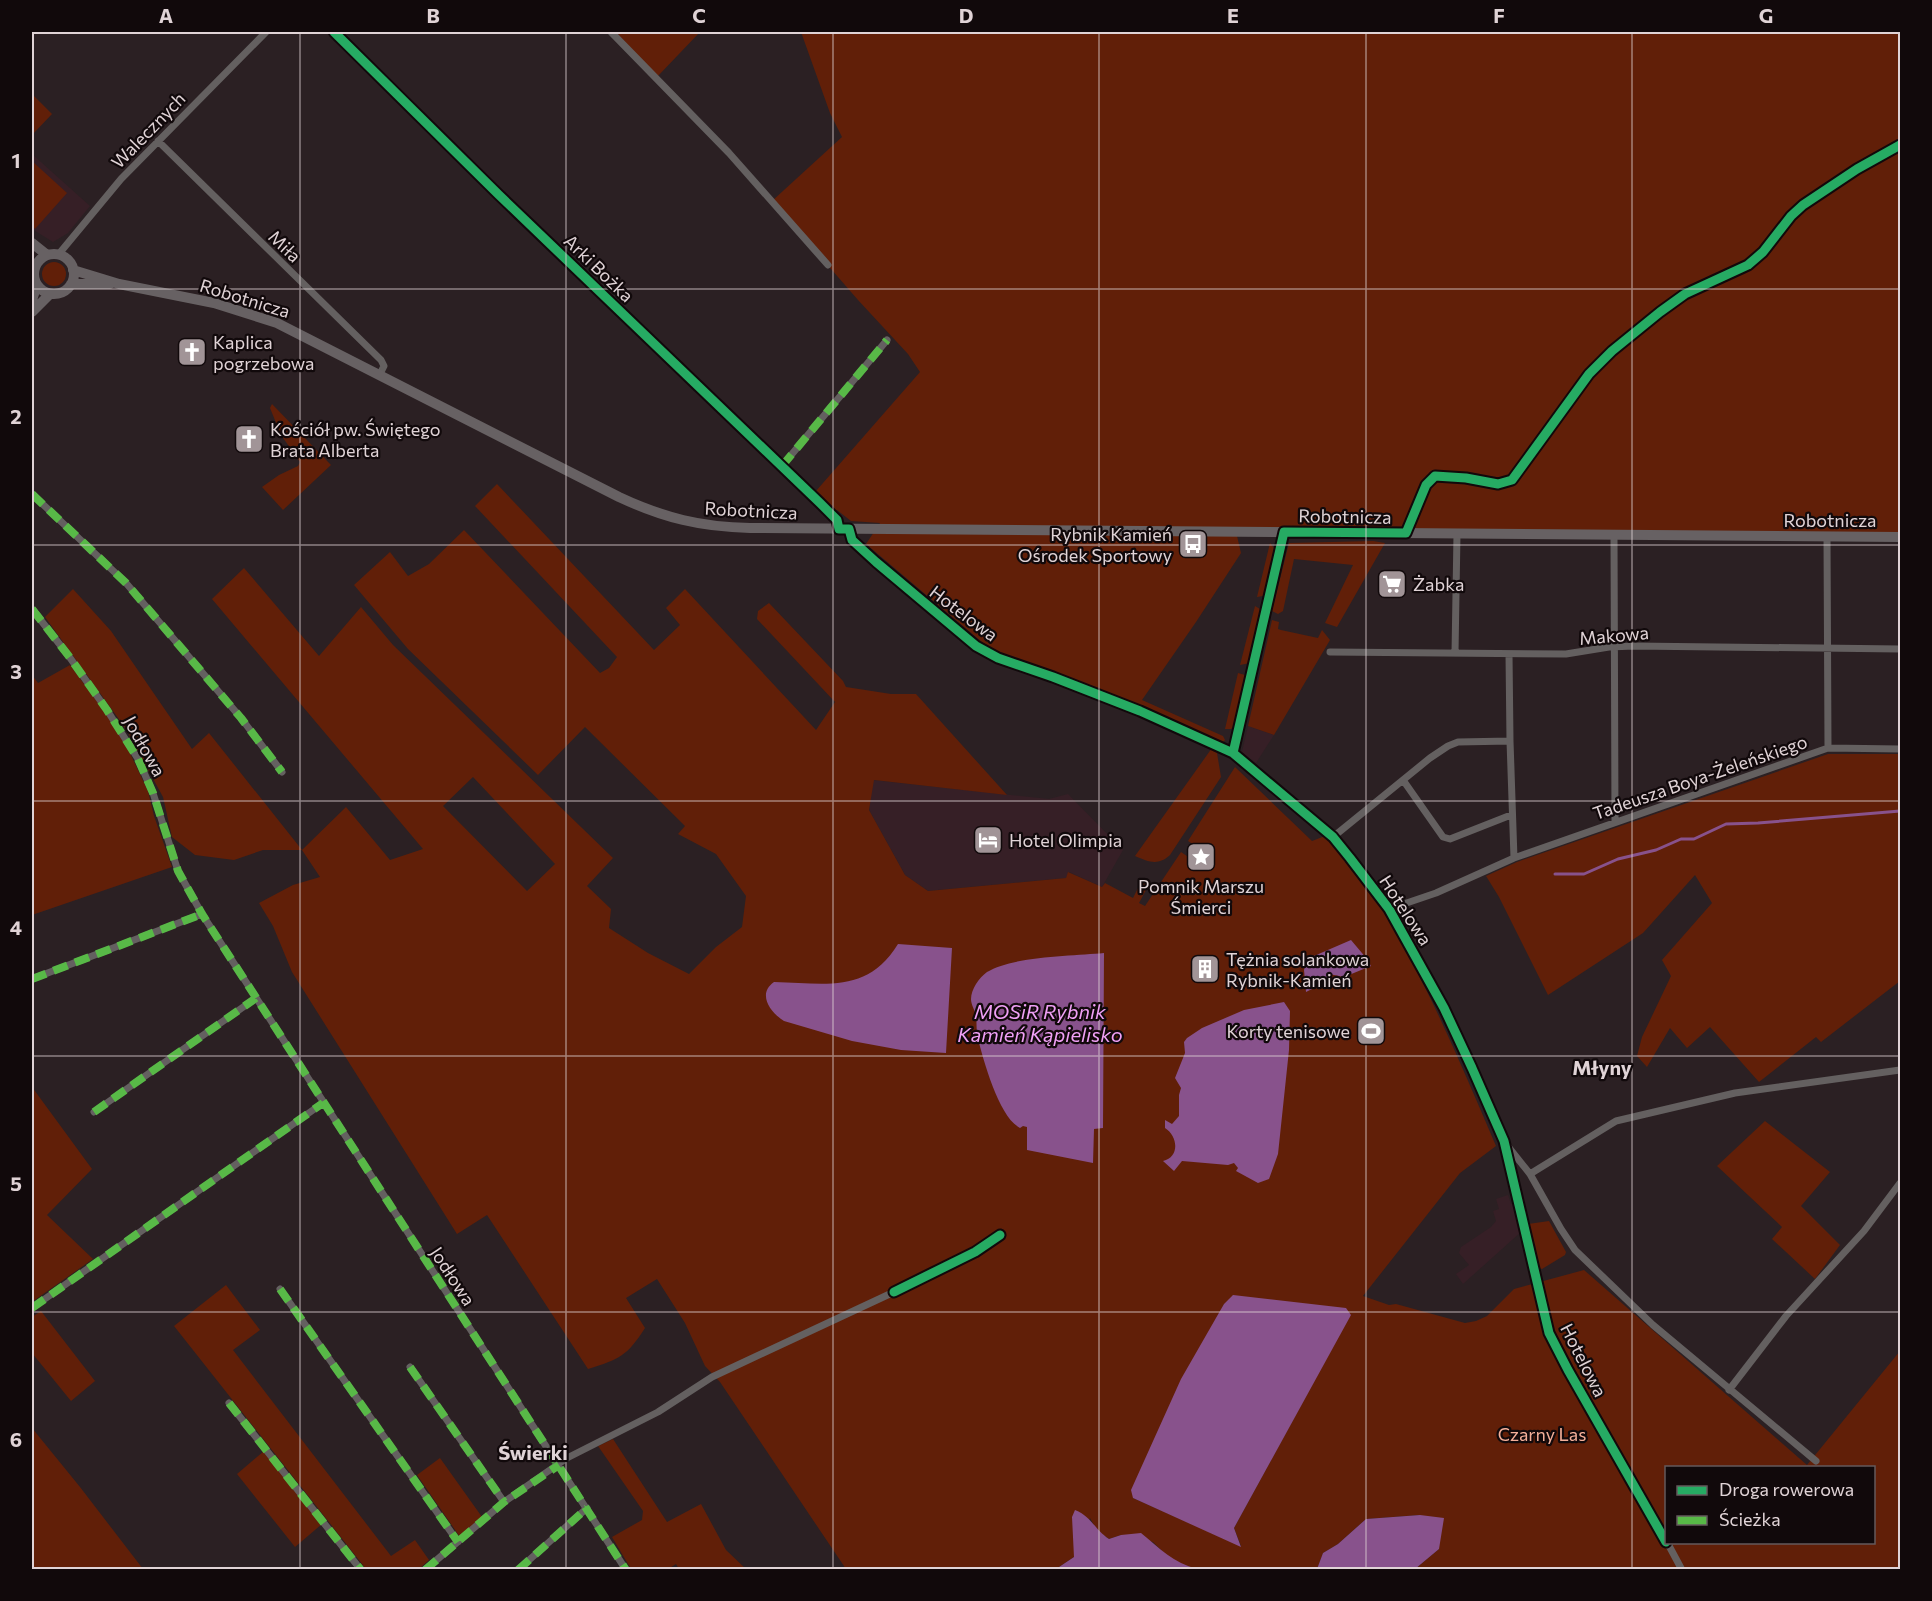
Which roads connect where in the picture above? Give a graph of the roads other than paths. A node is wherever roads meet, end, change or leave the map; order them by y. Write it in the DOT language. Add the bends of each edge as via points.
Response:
graph roads {
  1 [pos="266,32"];
  2 [pos="334,32"];
  3 [pos="611,32"];
  4 [pos="158,141"];
  5 [pos="32,243"];
  6 [pos="53,255"];
  7 [pos="33,263"];
  8 [pos="828,265"];
  9 [pos="73,270"];
  10 [pos="71,284"];
  11 [pos="119,284"];
  12 [pos="37,285"];
  13 [pos="50,294"];
  14 [pos="32,300"];
  15 [pos="32,312"];
  16 [pos="887,340"];
  17 [pos="380,374"];
  18 [pos="782,466"];
  19 [pos="32,494"];
  20 [pos="844,529"];
  21 [pos="1457,534"];
  22 [pos="1614,535"];
  23 [pos="1827,537"];
  24 [pos="1900,537"];
  25 [pos="32,609"];
  26 [pos="1614,647"];
  27 [pos="1828,649"];
  28 [pos="1900,649"];
  29 [pos="1330,652"];
  30 [pos="1455,653"];
  31 [pos="1509,654"];
  32 [pos="1510,741"];
  33 [pos="1828,748"];
  34 [pos="1900,749"];
  35 [pos="282,772"];
  36 [pos="1403,780"];
  37 [pos="1511,814"];
  38 [pos="1615,822"];
  39 [pos="1334,837"];
  40 [pos="1514,858"];
  41 [pos="1389,909"];
  42 [pos="202,914"];
  43 [pos="32,979"];
  44 [pos="256,998"];
  45 [pos="1900,1070"];
  46 [pos="323,1103"];
  47 [pos="94,1112"];
  48 [pos="1504,1141"];
  49 [pos="1530,1174"];
  50 [pos="1900,1183"];
  51 [pos="280,1288"];
  52 [pos="894,1292"];
  53 [pos="32,1308"];
  54 [pos="410,1366"];
  55 [pos="1729,1390"];
  56 [pos="229,1403"];
  57 [pos="1816,1461"];
  58 [pos="558,1465"];
  59 [pos="504,1502"];
  60 [pos="587,1508"];
  61 [pos="1665,1539"];
  62 [pos="458,1542"];
  63 [pos="1668,1544"];
  64 [pos="361,1569"];
  65 [pos="425,1569"];
  66 [pos="518,1569"];
  67 [pos="626,1569"];
  68 [pos="1682,1569"];
  1 -- 4 [label="street, Walecznych"];
  2 -- 18 [label="street, Arki Bożka"];
  3 -- 8 [label="street" via="729,153"];
  4 -- 6 [label="street, Walecznych"];
  4 -- 17 [label="street, Miła" via="381,360 384,366"];
  5 -- 6 [label="street"];
  6 -- 7 [label="street"];
  6 -- 9 [label="street" via="68,260"];
  7 -- 12 [label="street"];
  9 -- 10 [label="street"];
  9 -- 11 [label="street, Robotnicza"];
  10 -- 11 [label="street, Robotnicza"];
  10 -- 13 [label="street" via="62,292"];
  11 -- 17 [label="street, Robotnicza" via="214,303 260,317"];
  12 -- 13 [label="street"];
  12 -- 14 [label="street"];
  13 -- 15 [label="street"];
  16 -- 18 [label="street"];
  17 -- 20 [label="street, Robotnicza" via="610,493 667,517 727,527"];
  18 -- 20 [label="street, Arki Bożka"];
  19 -- 35 [label="street" via="126,583"];
  20 -- 21 [label="street, Robotnicza"];
  20 -- 39 [label="street, Hotelowa" via="868,555 976,646 998,658 1140,711 1233,753"];
  21 -- 22 [label="street, Robotnicza"];
  21 -- 30 [label="street"];
  22 -- 23 [label="street, Robotnicza"];
  22 -- 26 [label="street"];
  23 -- 24 [label="street, Robotnicza"];
  23 -- 27 [label="street"];
  25 -- 42 [label="street, Jodłowa" via="138,759 178,871"];
  26 -- 27 [label="street, Makowa"];
  26 -- 31 [label="street, Makowa" via="1566,654"];
  26 -- 38 [label="street"];
  27 -- 28 [label="street, Makowa"];
  27 -- 33 [label="street"];
  29 -- 30 [label="street, Makowa"];
  30 -- 31 [label="street, Makowa"];
  31 -- 32 [label="street"];
  32 -- 36 [label="street" via="1458,742 1441,750"];
  32 -- 37 [label="street"];
  33 -- 34 [label="street, Tadeusza Boya-Żeleńskiego"];
  33 -- 38 [label="street, Tadeusza Boya-Żeleńskiego"];
  36 -- 37 [label="street" via="1443,837 1450,839"];
  36 -- 39 [label="street"];
  37 -- 40 [label="street"];
  38 -- 40 [label="street, Tadeusza Boya-Żeleńskiego"];
  39 -- 41 [label="street, Hotelowa"];
  40 -- 41 [label="street, Tadeusza Boya-Żeleńskiego"];
  41 -- 48 [label="street, Hotelowa" via="1444,1008"];
  42 -- 43 [label="street"];
  42 -- 44 [label="street, Jodłowa"];
  44 -- 46 [label="street, Jodłowa"];
  44 -- 47 [label="street"];
  45 -- 49 [label="street" via="1735,1093 1616,1121"];
  46 -- 53 [label="street"];
  46 -- 58 [label="street, Jodłowa"];
  48 -- 49 [label="street, Hotelowa"];
  48 -- 61 [label="street, Hotelowa" via="1549,1334"];
  49 -- 55 [label="street, Hotelowa" via="1575,1250 1653,1325"];
  50 -- 55 [label="street" via="1863,1231 1786,1316"];
  51 -- 62 [label="street"];
  52 -- 58 [label="street" via="712,1377 658,1412"];
  54 -- 59 [label="street"];
  55 -- 57 [label="street, Hotelowa"];
  56 -- 64 [label="street"];
  58 -- 59 [label="street"];
  58 -- 60 [label="street, Jodłowa"];
  59 -- 62 [label="street"];
  60 -- 66 [label="street"];
  60 -- 67 [label="street, Jodłowa"];
  62 -- 65 [label="street"];
  63 -- 68 [label="street, Hotelowa"];
}
